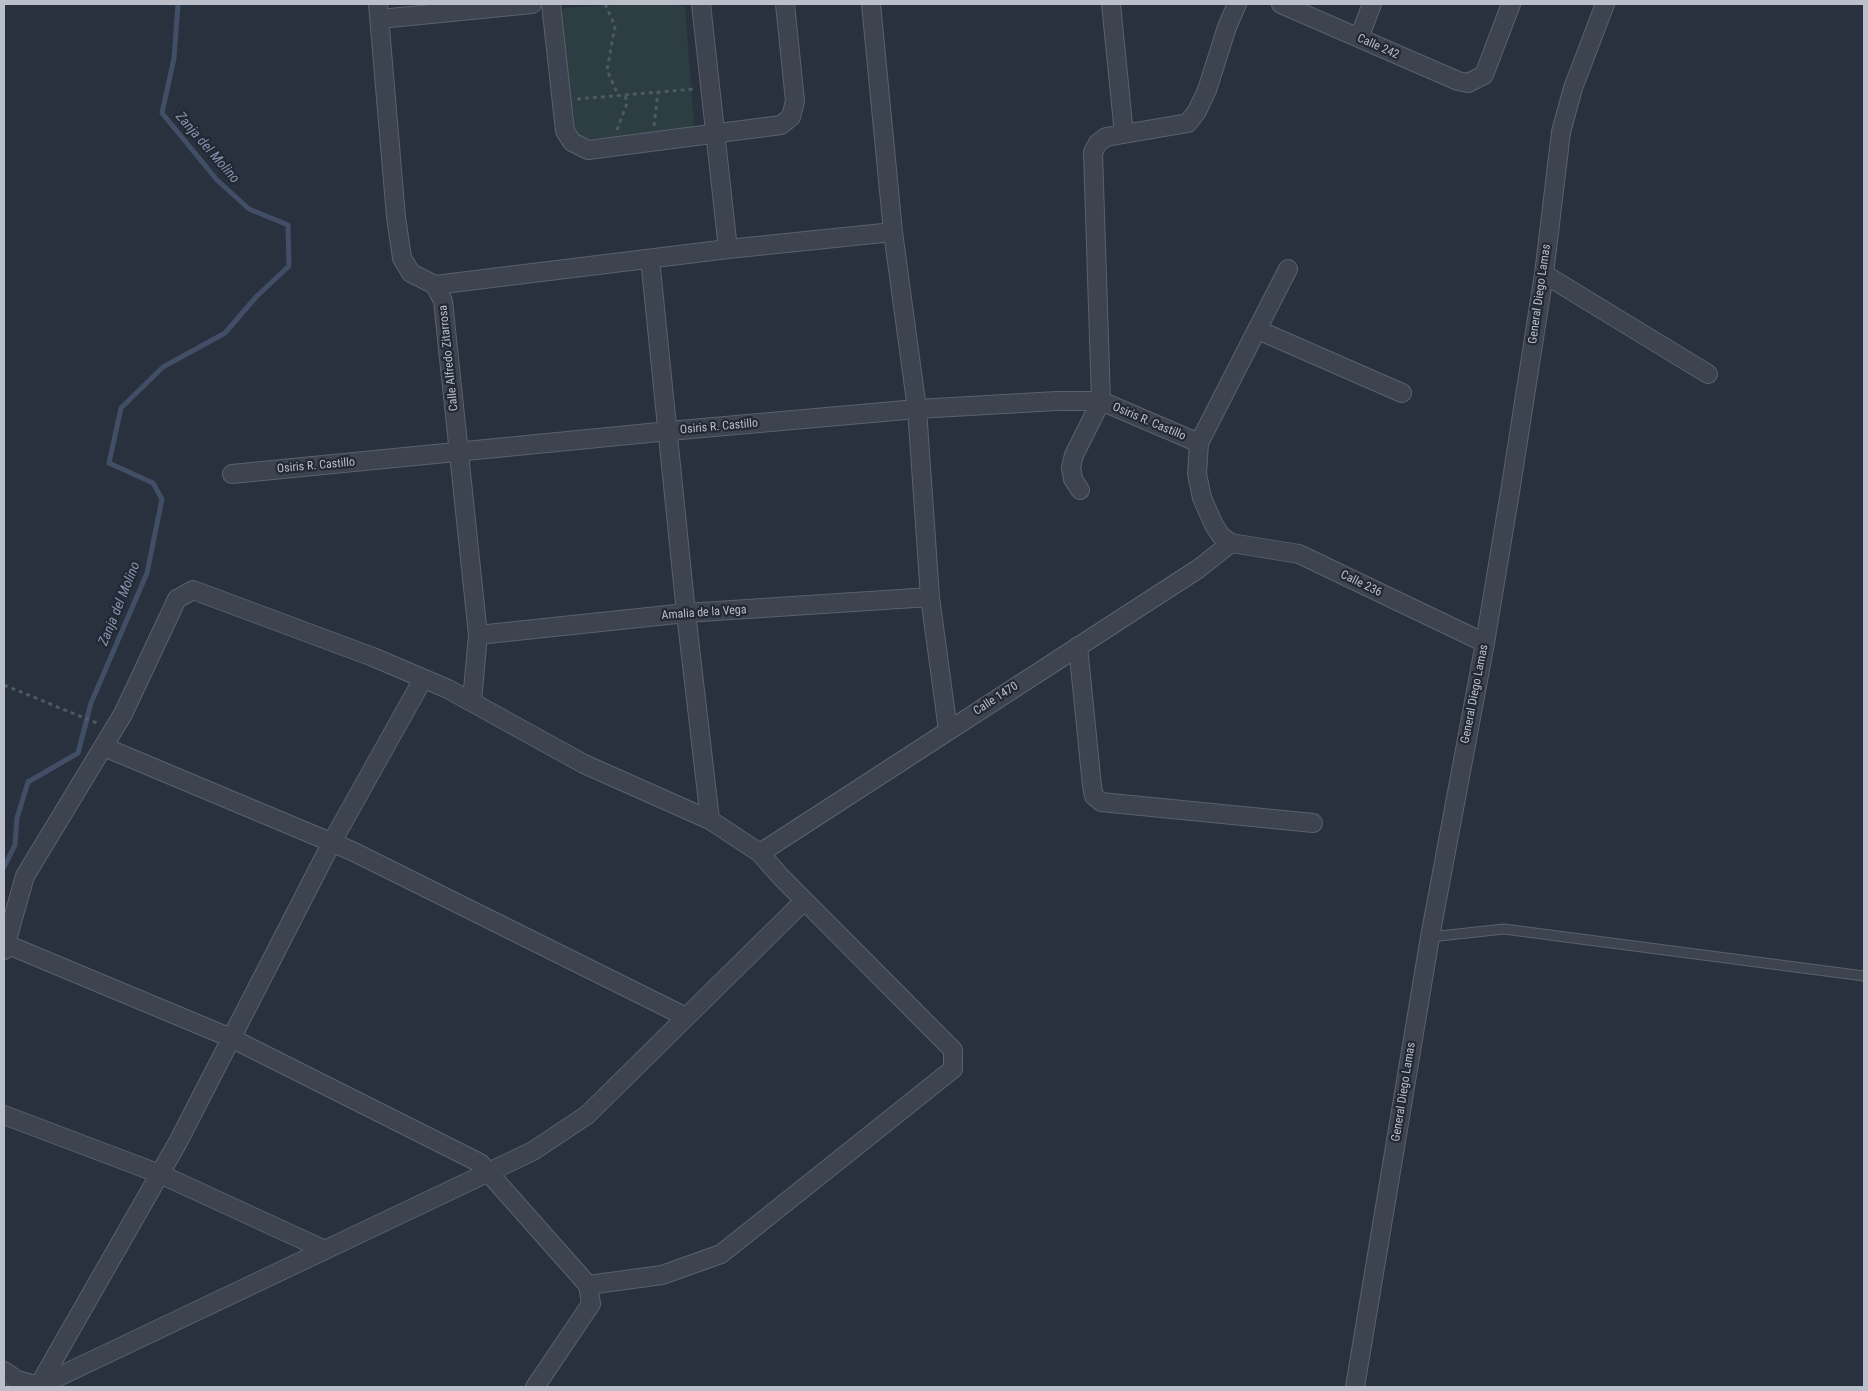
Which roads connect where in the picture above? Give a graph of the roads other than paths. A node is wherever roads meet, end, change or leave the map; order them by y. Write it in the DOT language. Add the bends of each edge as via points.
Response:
graph roads {
  1 [pos="532,4"];
  2 [pos="551,4"];
  3 [pos="701,4"];
  4 [pos="786,4"];
  5 [pos="871,4"];
  6 [pos="1111,4"];
  7 [pos="1237,4"];
  8 [pos="1281,4"];
  9 [pos="1372,4"];
  10 [pos="1511,4"];
  11 [pos="1605,4"];
  12 [pos="379,12"];
  13 [pos="1359,38"];
  14 [pos="1124,134"];
  15 [pos="714,135"];
  16 [pos="893,232"];
  17 [pos="728,249"];
  18 [pos="650,259"];
  19 [pos="1288,269"];
  20 [pos="1544,274"];
  21 [pos="435,285"];
  22 [pos="1258,330"];
  23 [pos="1708,374"];
  24 [pos="1402,393"];
  25 [pos="1101,402"];
  26 [pos="917,410"];
  27 [pos="669,432"];
  28 [pos="1199,443"];
  29 [pos="458,453"];
  30 [pos="232,474"];
  31 [pos="1080,490"];
  32 [pos="1231,543"];
  33 [pos="930,597"];
  34 [pos="686,613"];
  35 [pos="478,635"];
  36 [pos="1485,643"];
  37 [pos="1078,646"];
  38 [pos="422,679"];
  39 [pos="472,701"];
  40 [pos="948,730"];
  41 [pos="104,747"];
  42 [pos="710,820"];
  43 [pos="1313,823"];
  44 [pos="332,842"];
  45 [pos="760,853"];
  46 [pos="804,901"];
  47 [pos="1430,938"];
  48 [pos="5,947"];
  49 [pos="1864,976"];
  50 [pos="686,1017"];
  51 [pos="231,1038"];
  52 [pos="4,1116"];
  53 [pos="488,1172"];
  54 [pos="160,1174"];
  55 [pos="325,1250"];
  56 [pos="588,1286"];
  57 [pos="4,1371"];
  58 [pos="38,1387"];
  59 [pos="535,1387"];
  60 [pos="1355,1387"];
  1 -- 12 [label="street"];
  2 -- 15 [label="street" via="561,100 566,131 572,142 588,150"];
  3 -- 15 [label="street"];
  4 -- 15 [label="street" via="795,101 791,117 781,125"];
  5 -- 16 [label="street"];
  6 -- 14 [label="street"];
  7 -- 14 [label="street" via="1207,90 1188,123"];
  8 -- 13 [label="street, Calle 242"];
  9 -- 13 [label="street"];
  10 -- 13 [label="street, Calle 242" via="1484,75 1468,83"];
  11 -- 20 [label="street, General Diego Lamas" via="1561,132"];
  12 -- 21 [label="street" via="402,258 411,273"];
  14 -- 25 [label="street" via="1098,142 1093,152"];
  15 -- 17 [label="street"];
  16 -- 17 [label="street"];
  16 -- 26 [label="street"];
  17 -- 18 [label="street"];
  18 -- 21 [label="street"];
  18 -- 27 [label="street"];
  19 -- 22 [label="street"];
  20 -- 23 [label="street"];
  20 -- 36 [label="street, General Diego Lamas"];
  21 -- 29 [label="street, Calle Alfredo Zitarrosa" via="443,301"];
  22 -- 24 [label="street"];
  22 -- 28 [label="street"];
  25 -- 26 [label="street, Osiris R. Castillo" via="1057,401"];
  25 -- 28 [label="street, Osiris R. Castillo"];
  25 -- 31 [label="street" via="1071,467 1073,479"];
  26 -- 27 [label="street, Osiris R. Castillo"];
  26 -- 33 [label="street"];
  27 -- 29 [label="street, Osiris R. Castillo"];
  27 -- 34 [label="street"];
  28 -- 32 [label="street" via="1196,458 1202,498 1221,536"];
  29 -- 30 [label="street, Osiris R. Castillo"];
  29 -- 35 [label="street, Calle Alfredo Zitarrosa"];
  32 -- 36 [label="street, Calle 236" via="1299,554"];
  32 -- 37 [label="street, Calle 1470" via="1198,569"];
  33 -- 34 [label="street, Amalia de la Vega"];
  33 -- 40 [label="street"];
  34 -- 35 [label="street, Amalia de la Vega"];
  34 -- 42 [label="street"];
  35 -- 39 [label="street, Calle Alfredo Zitarrosa"];
  36 -- 47 [label="street, General Diego Lamas"];
  37 -- 40 [label="street, Calle 1470"];
  37 -- 43 [label="street" via="1092,786 1094,796 1101,802"];
  38 -- 39 [label="street"];
  38 -- 41 [label="street" via="373,657 193,590 177,599 124,714"];
  38 -- 44 [label="street"];
  39 -- 42 [label="street" via="584,764"];
  40 -- 45 [label="street, Calle 1470"];
  41 -- 44 [label="street"];
  41 -- 48 [label="street" via="25,876"];
  42 -- 45 [label="street"];
  44 -- 50 [label="street"];
  44 -- 51 [label="street"];
  45 -- 46 [label="street"];
  46 -- 50 [label="street"];
  46 -- 56 [label="street" via="953,1050 953,1069 721,1254 662,1275"];
  47 -- 49 [label="lane" via="1504,928"];
  47 -- 60 [label="street, General Diego Lamas"];
  48 -- 51 [label="street"];
  50 -- 53 [label="street" via="587,1114 533,1151"];
  51 -- 53 [label="street" via="480,1163"];
  51 -- 54 [label="street"];
  52 -- 54 [label="street"];
  53 -- 55 [label="street"];
  53 -- 56 [label="street"];
  54 -- 55 [label="street"];
  54 -- 58 [label="street"];
  55 -- 58 [label="street"];
  56 -- 59 [label="street" via="591,1304"];
  57 -- 58 [label="street" via="17,1380"];
}
